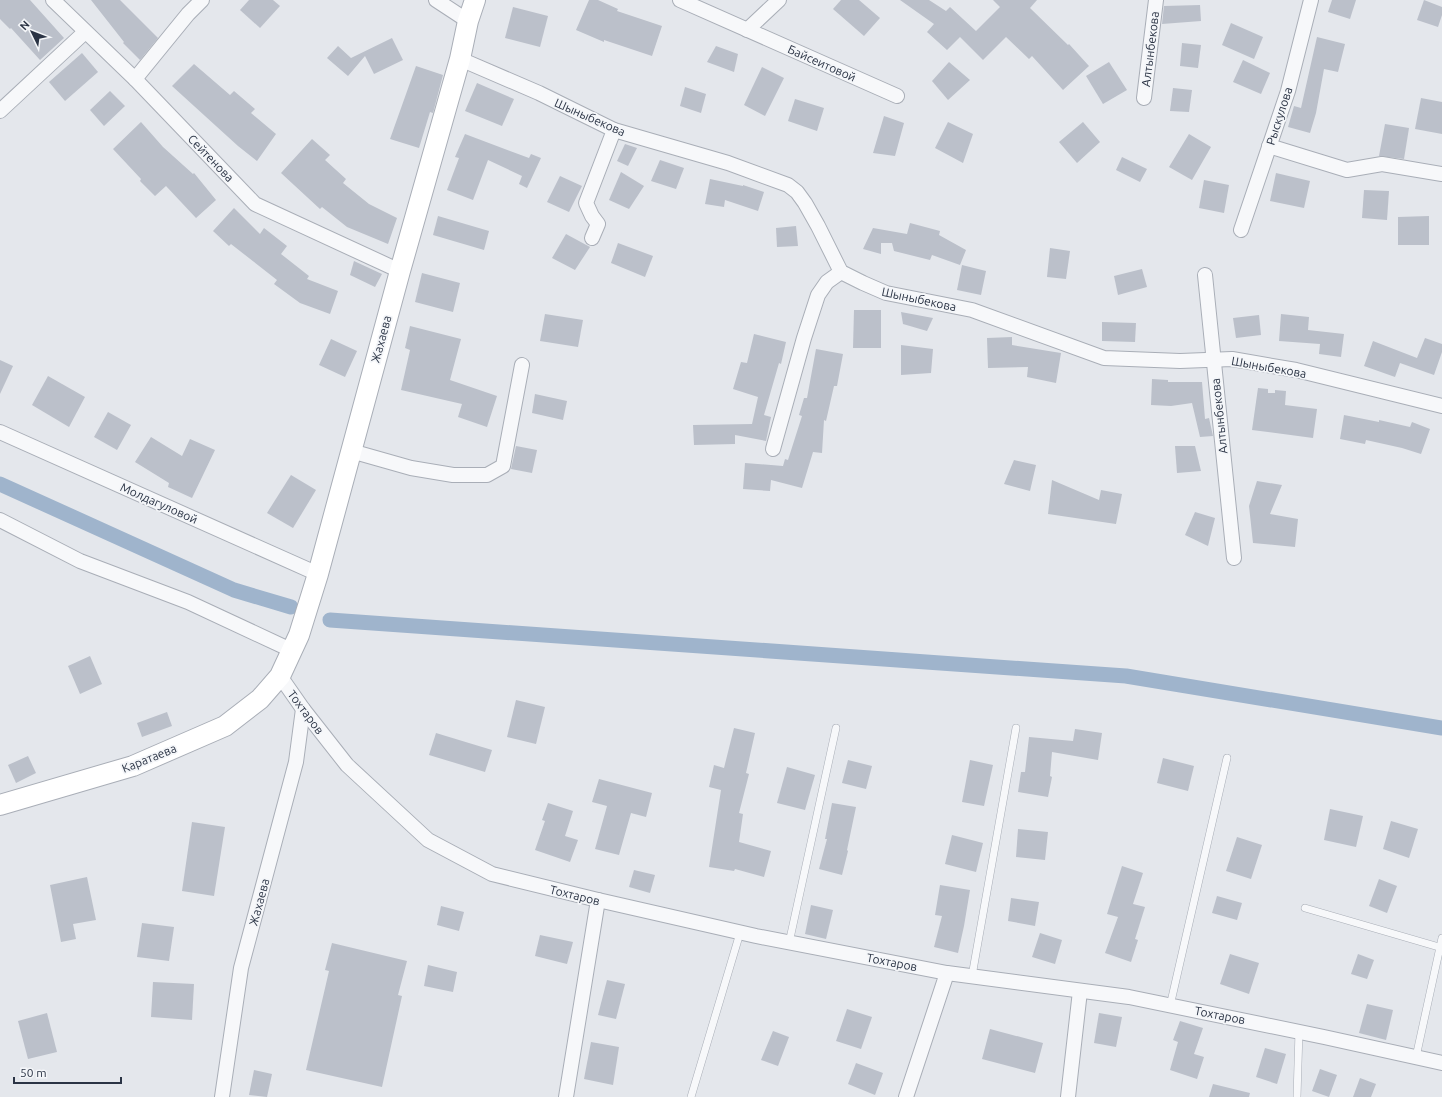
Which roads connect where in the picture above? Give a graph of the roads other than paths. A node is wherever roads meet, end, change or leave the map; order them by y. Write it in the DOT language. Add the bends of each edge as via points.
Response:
graph roads {
  1 [pos="53,0"];
  2 [pos="202,0"];
  3 [pos="436,0"];
  4 [pos="475,0"];
  5 [pos="680,0"];
  6 [pos="779,0"];
  7 [pos="1156,0"];
  8 [pos="1312,0"];
  9 [pos="468,21"];
  10 [pos="747,30"];
  11 [pos="85,32"];
  12 [pos="460,59"];
  13 [pos="135,80"];
  14 [pos="897,96"];
  15 [pos="1144,98"];
  16 [pos="0,111"];
  17 [pos="614,130"];
  18 [pos="1269,146"];
  19 [pos="1442,174"];
  20 [pos="1241,230"];
  21 [pos="592,238"];
  22 [pos="400,271"];
  23 [pos="841,272"];
  24 [pos="1205,274"];
  25 [pos="1213,360"];
  26 [pos="522,365"];
  27 [pos="1442,406"];
  28 [pos="0,432"];
  29 [pos="773,449"];
  30 [pos="351,451"];
  31 [pos="0,520"];
  32 [pos="1234,558"];
  33 [pos="317,577"];
  34 [pos="295,642"];
  35 [pos="280,676"];
  36 [pos="303,709"];
  37 [pos="836,728"];
  38 [pos="1016,728"];
  39 [pos="1227,758"];
  40 [pos="0,805"];
  41 [pos="598,900"];
  42 [pos="1304,908"];
  43 [pos="740,932"];
  44 [pos="1442,938"];
  45 [pos="789,943"];
  46 [pos="1441,947"];
  47 [pos="948,973"];
  48 [pos="972,976"];
  49 [pos="1080,991"];
  50 [pos="1170,1006"];
  51 [pos="1299,1032"];
  52 [pos="1416,1057"];
  53 [pos="1442,1063"];
  54 [pos="222,1097"];
  55 [pos="566,1097"];
  56 [pos="692,1097"];
  57 [pos="906,1097"];
  58 [pos="1068,1097"];
  59 [pos="1298,1097"];
  1 -- 11 [label="street, Сейтенова"];
  2 -- 13 [label="street"];
  3 -- 9 [label="street"];
  4 -- 9 [label="street, Жахаева"];
  5 -- 10 [label="street, Байсеитовой"];
  6 -- 10 [label="street"];
  7 -- 15 [label="street, Алтынбекова"];
  8 -- 18 [label="street, Рыскулова" via="1288,91"];
  9 -- 12 [label="street, Жахаева"];
  10 -- 14 [label="street, Байсеитовой"];
  11 -- 13 [label="street, Сейтенова"];
  11 -- 16 [label="street"];
  12 -- 17 [label="street, Шыныбекова" via="539,93"];
  12 -- 22 [label="street, Жахаева"];
  13 -- 22 [label="street, Сейтенова" via="255,204"];
  17 -- 21 [label="street" via="586,203 598,224"];
  17 -- 23 [label="street, Шыныбекова" via="728,163 788,185 805,203"];
  18 -- 19 [label="street" via="1347,170 1382,164"];
  18 -- 20 [label="street, Рыскулова"];
  22 -- 30 [label="street, Жахаева"];
  23 -- 25 [label="street, Шыныбекова" via="886,294 972,310 1104,358"];
  23 -- 29 [label="street" via="827,282 818,295"];
  24 -- 25 [label="street, Алтынбекова"];
  25 -- 27 [label="street, Шыныбекова" via="1232,359 1296,370"];
  25 -- 32 [label="street, Алтынбекова"];
  26 -- 30 [label="street" via="502,466 487,475 453,475 411,468"];
  28 -- 33 [label="street, Молдагуловой"];
  30 -- 33 [label="street, Жахаева"];
  31 -- 34 [label="street" via="80,561"];
  33 -- 34 [label="street, Жахаева"];
  34 -- 35 [label="street, Жахаева"];
  35 -- 36 [label="street, Тохтаров"];
  35 -- 40 [label="street, Каратаева" via="260,699 225,726 133,766"];
  36 -- 41 [label="street, Тохтаров" via="347,765 428,840 492,874"];
  36 -- 54 [label="street, Жахаева" via="296,762 241,968"];
  37 -- 45 [label="lane"];
  38 -- 48 [label="lane"];
  39 -- 50 [label="lane"];
  41 -- 43 [label="street, Тохтаров"];
  41 -- 55 [label="street"];
  42 -- 46 [label="lane"];
  43 -- 45 [label="street, Тохтаров"];
  43 -- 56 [label="lane"];
  44 -- 46 [label="lane"];
  45 -- 47 [label="street, Тохтаров"];
  46 -- 52 [label="lane"];
  47 -- 48 [label="street, Тохтаров"];
  47 -- 57 [label="street"];
  48 -- 49 [label="street, Тохтаров"];
  49 -- 50 [label="street, Тохтаров" via="1129,997"];
  49 -- 58 [label="street"];
  50 -- 51 [label="street, Тохтаров"];
  51 -- 52 [label="street, Тохтаров"];
  51 -- 59 [label="lane"];
  52 -- 53 [label="street, Тохтаров"];
}
